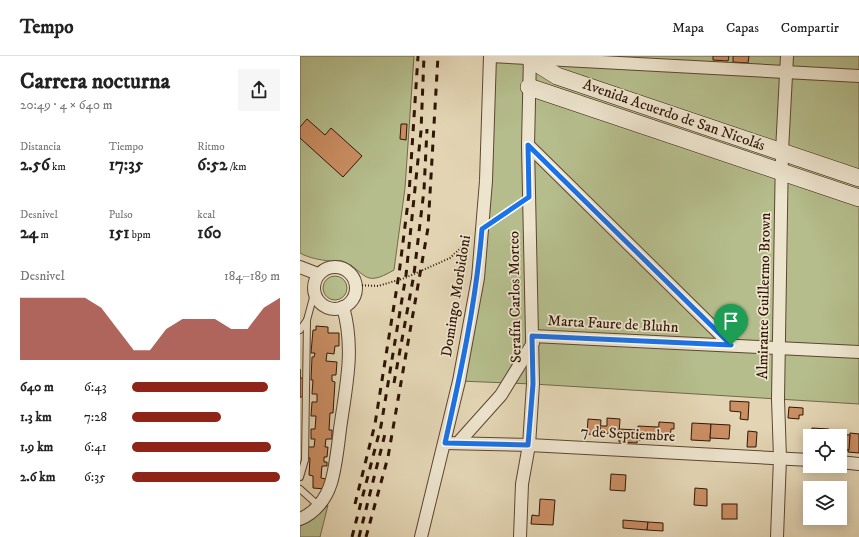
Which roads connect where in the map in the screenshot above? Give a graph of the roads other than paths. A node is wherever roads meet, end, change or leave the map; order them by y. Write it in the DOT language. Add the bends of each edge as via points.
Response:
graph roads {
  1 [pos="490,56"];
  2 [pos="787,56"];
  3 [pos="530,57"];
  4 [pos="786,72"];
  5 [pos="859,76"];
  6 [pos="529,87"];
  7 [pos="528,145"];
  8 [pos="782,151"];
  9 [pos="782,170"];
  10 [pos="859,178"];
  11 [pos="859,198"];
  12 [pos="300,268"];
  13 [pos="318,274"];
  14 [pos="314,294"];
  15 [pos="343,307"];
  16 [pos="307,320"];
  17 [pos="300,330"];
  18 [pos="532,339"];
  19 [pos="731,345"];
  20 [pos="780,348"];
  21 [pos="859,352"];
  22 [pos="445,443"];
  23 [pos="458,443"];
  24 [pos="528,445"];
  25 [pos="780,458"];
  26 [pos="803,460"];
  27 [pos="847,463"];
  28 [pos="859,464"];
  29 [pos="300,477"];
  30 [pos="300,489"];
  31 [pos="319,506"];
  32 [pos="300,519"];
  33 [pos="421,537"];
  34 [pos="520,537"];
  35 [pos="777,537"];
  1 -- 3 [label="street, Avenida Acuerdo de San Nicolás"];
  1 -- 22 [label="street, Domingo Morbidoni" via="486,181 478,278"];
  2 -- 4 [label="street, Almirante Guillermo Brown"];
  3 -- 4 [label="street"];
  3 -- 6 [label="street, Serafín Carlos Morteo"];
  3 -- 8 [label="street, Avenida Acuerdo de San Nicolás" via="557,76"];
  4 -- 5 [label="street"];
  4 -- 8 [label="street, Almirante Guillermo Brown"];
  6 -- 7 [label="street, Serafín Carlos Morteo"];
  6 -- 9 [label="street, Avenida Acuerdo de San Nicolás"];
  7 -- 18 [label="street, Serafín Carlos Morteo"];
  7 -- 19 [label="street"];
  8 -- 9 [label="street, Almirante Guillermo Brown"];
  8 -- 10 [label="street, Avenida Acuerdo de San Nicolás"];
  9 -- 11 [label="street, Avenida Acuerdo de San Nicolás"];
  9 -- 20 [label="street, Almirante Guillermo Brown"];
  12 -- 13 [label="street"];
  13 -- 14 [label="street" via="314,283"];
  13 -- 15 [label="street" via="328,268 340,267 351,274 356,285 353,297"];
  14 -- 15 [label="street" via="324,306 333,309"];
  14 -- 16 [label="lane"];
  15 -- 31 [label="street" via="349,327 347,387 331,484"];
  16 -- 17 [label="lane"];
  16 -- 29 [label="lane" via="306,460"];
  18 -- 19 [label="street, Marta Faure de Bluhn"];
  18 -- 23 [label="street" via="501,394"];
  18 -- 24 [label="street, Serafín Carlos Morteo" via="533,384"];
  19 -- 20 [label="street, Marta Faure de Bluhn"];
  20 -- 21 [label="street, Marta Faure de Bluhn"];
  20 -- 25 [label="street, Almirante Guillermo Brown"];
  22 -- 23 [label="street, 7 de Septiembre"];
  22 -- 33 [label="street, Domingo Morbidoni"];
  23 -- 24 [label="street, 7 de Septiembre"];
  24 -- 25 [label="street, 7 de Septiembre"];
  24 -- 34 [label="street, Serafín Carlos Morteo" via="522,484"];
  25 -- 26 [label="street, 7 de Septiembre"];
  25 -- 35 [label="street, Almirante Guillermo Brown"];
  27 -- 28 [label="street"];
  30 -- 31 [label="lane"];
  31 -- 32 [label="street" via="308,516"];
}
